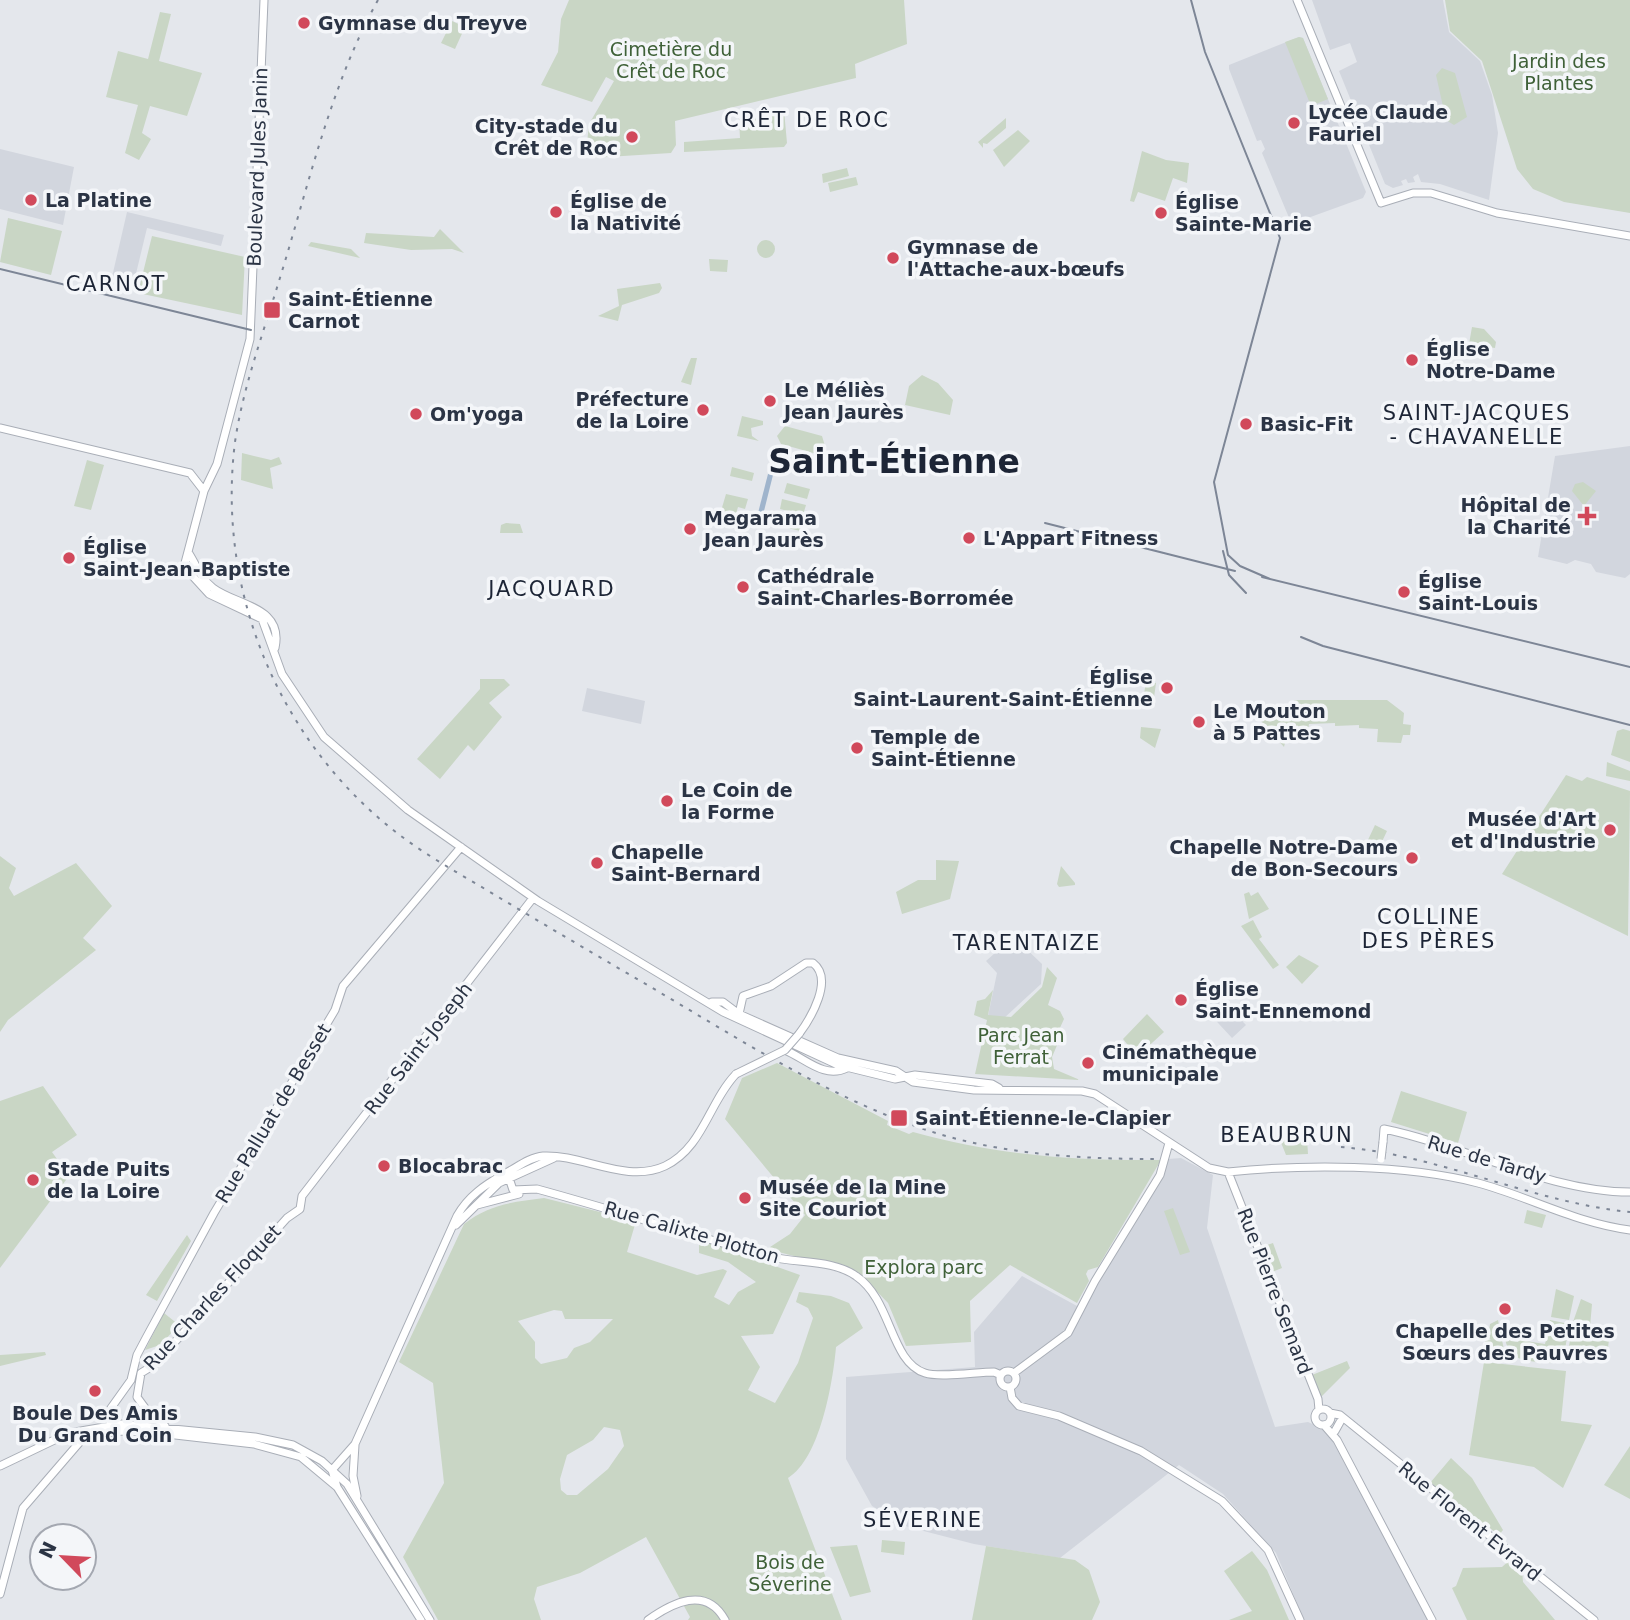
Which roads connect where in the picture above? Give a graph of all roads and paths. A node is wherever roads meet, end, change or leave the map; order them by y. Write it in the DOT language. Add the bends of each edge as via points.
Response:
graph roads {
  1 [pos="264,0"];
  2 [pos="1297,0"];
  3 [pos="1630,236"];
  4 [pos="0,428"];
  5 [pos="204,491"];
  6 [pos="461,847"];
  7 [pos="533,898"];
  8 [pos="710,1002"];
  9 [pos="739,1014"];
  10 [pos="789,1052"];
  11 [pos="848,1068"];
  12 [pos="906,1077"];
  13 [pos="1169,1143"];
  14 [pos="554,1158"];
  15 [pos="1380,1169"];
  16 [pos="1228,1172"];
  17 [pos="509,1178"];
  18 [pos="490,1182"];
  19 [pos="499,1183"];
  20 [pos="537,1189"];
  21 [pos="513,1190"];
  22 [pos="1630,1192"];
  23 [pos="474,1206"];
  24 [pos="300,1209"];
  25 [pos="456,1225"];
  26 [pos="1630,1230"];
  27 [pos="1014,1373"];
  28 [pos="1001,1375"];
  29 [pos="1010,1387"];
  30 [pos="1319,1410"];
  31 [pos="1329,1420"];
  32 [pos="1344,1422"];
  33 [pos="165,1426"];
  34 [pos="112,1429"];
  35 [pos="1335,1431"];
  36 [pos="85,1436"];
  37 [pos="59,1438"];
  38 [pos="1337,1440"];
  39 [pos="355,1444"];
  40 [pos="72,1453"];
  41 [pos="0,1466"];
  42 [pos="335,1466"];
  43 [pos="337,1487"];
  44 [pos="359,1505"];
  45 [pos="0,1594"];
  46 [pos="421,1620"];
  47 [pos="430,1620"];
  48 [pos="648,1620"];
  49 [pos="725,1620"];
  50 [pos="1300,1620"];
  51 [pos="1432,1620"];
  52 [pos="1594,1620"];
  1 -- 5 [label="main road, Boulevard Jules Janin" via="251,334 217,464"];
  2 -- 3 [label="main road" via="1381,203 1431,192 1497,213"];
  4 -- 5 [label="main road" via="190,473"];
  5 -- 6 [label="main road, Boulevard Jules Janin" via="185,563 209,594 262,619 282,674 324,737 408,810"];
  6 -- 7 [label="main road"];
  6 -- 34 [label="main road, Rue Palluat de Besset" via="343,986 335,1010 145,1338 131,1380 115,1399 109,1418"];
  7 -- 8 [label="main road"];
  7 -- 24 [label="main road, Rue Saint-Joseph" via="302,1196"];
  8 -- 9 [label="main road" via="723,1002"];
  8 -- 11 [label="main road"];
  9 -- 10 [label="main road, bridge" via="743,996 813,963 821,970 822,980 813,1012"];
  9 -- 12 [label="main road" via="838,1058"];
  10 -- 11 [label="main road" via="825,1071"];
  10 -- 14 [label="main road, bridge" via="736,1074 703,1129 685,1152 667,1165 652,1171 624,1171 569,1157"];
  11 -- 12 [label="main road" via="895,1079"];
  12 -- 13 [label="main road" via="913,1082 974,1090 1095,1094"];
  13 -- 16 [label="main road" via="1209,1168"];
  13 -- 27 [label="main road" via="1160,1175 1068,1333"];
  14 -- 17 [label="main road"];
  14 -- 18 [label="main road" via="533,1159"];
  15 -- 16 [label="main road"];
  15 -- 22 [label="main road, Rue de Tardy, bridge" via="1384,1129 1568,1183 1605,1192"];
  15 -- 26 [label="main road" via="1477,1183 1573,1218"];
  16 -- 30 [label="main road, Rue Pierre Semard"];
  17 -- 19 [label="main road"];
  17 -- 21 [label="main road"];
  18 -- 19 [label="main road, Rue Calixte Plotton"];
  18 -- 25 [label="main road" via="468,1199"];
  19 -- 21 [label="main road, Rue Calixte Plotton"];
  19 -- 23 [label="main road"];
  20 -- 21 [label="main road, Rue Calixte Plotton"];
  20 -- 23 [label="main road"];
  20 -- 28 [label="main road, Rue Calixte Plotton" via="771,1257 825,1265 856,1276 884,1307 899,1350 911,1366 927,1374"];
  23 -- 25 [label="main road"];
  24 -- 33 [label="main road, Rue Charles Floquet" via="154,1365 141,1373 135,1393"];
  25 -- 39 [label="main road"];
  27 -- 28 [label="main road"];
  27 -- 29 [label="main road" via="1016,1382"];
  28 -- 29 [label="main road" via="1001,1383"];
  29 -- 50 [label="main road" via="1019,1406 1059,1416 1116,1440 1184,1477 1236,1513 1268,1550"];
  30 -- 31 [label="main road, Rue Florent Evrard" via="1326,1409"];
  30 -- 31 [label="main road, Rue Pierre Semard" via="1315,1420"];
  31 -- 32 [label="main road, Rue Florent Evrard" via="1340,1415"];
  31 -- 35 [label="main road"];
  31 -- 38 [label="main road"];
  32 -- 35 [label="main road"];
  32 -- 52 [label="main road, Rue Florent Evrard"];
  33 -- 34 [label="main road"];
  33 -- 42 [label="main road" via="279,1440"];
  34 -- 36 [label="main road"];
  34 -- 37 [label="main road"];
  34 -- 43 [label="main road" via="272,1447 310,1462"];
  35 -- 38 [label="main road"];
  36 -- 37 [label="main road"];
  36 -- 40 [label="main road"];
  37 -- 40 [label="main road"];
  37 -- 41 [label="main road"];
  38 -- 51 [label="main road"];
  39 -- 42 [label="main road"];
  39 -- 44 [label="main road" via="353,1476"];
  40 -- 45 [label="main road" via="23,1508"];
  42 -- 43 [label="main road"];
  42 -- 44 [label="main road"];
  43 -- 46 [label="main road"];
  44 -- 47 [label="main road"];
  48 -- 49 [label="main road" via="683,1599 710,1604"];
}
